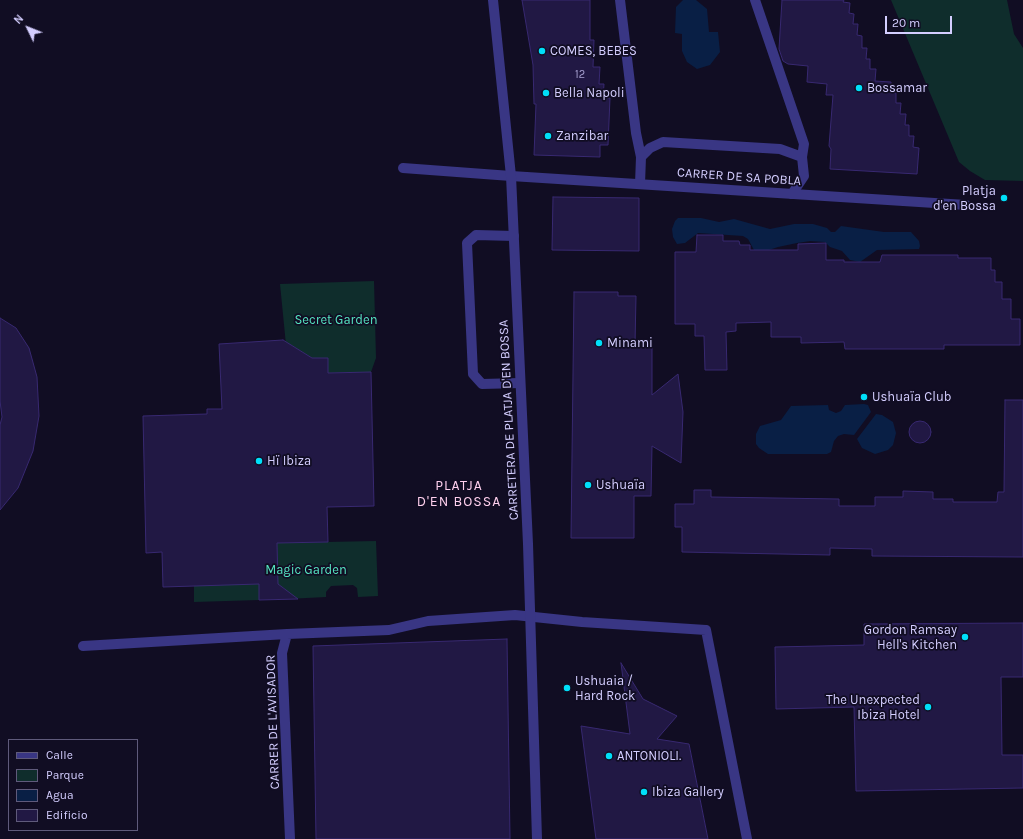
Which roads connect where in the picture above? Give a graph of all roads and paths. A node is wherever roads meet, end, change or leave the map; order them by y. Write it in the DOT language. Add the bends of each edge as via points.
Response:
graph roads {
  1 [pos="493,0"];
  2 [pos="620,0"];
  3 [pos="754,0"];
  4 [pos="641,157"];
  5 [pos="802,157"];
  6 [pos="403,168"];
  7 [pos="511,176"];
  8 [pos="640,184"];
  9 [pos="792,194"];
  10 [pos="966,205"];
  11 [pos="514,236"];
  12 [pos="520,383"];
  13 [pos="530,616"];
  14 [pos="287,634"];
  15 [pos="83,646"];
  16 [pos="290,839"];
  17 [pos="537,839"];
  18 [pos="747,839"];
  1 -- 7 [label="street, CARRETERA DE PLATJA D'EN BOSSA"];
  2 -- 4 [label="street"];
  3 -- 5 [label="street" via="804,144"];
  4 -- 5 [label="street" via="650,148 663,142 780,149"];
  4 -- 8 [label="street"];
  5 -- 9 [label="street" via="804,176"];
  6 -- 7 [label="street, CARRER DE SA POBLA"];
  7 -- 8 [label="street, CARRER DE SA POBLA"];
  7 -- 11 [label="street, CARRETERA DE PLATJA D'EN BOSSA"];
  8 -- 9 [label="street, CARRER DE SA POBLA"];
  9 -- 10 [label="street, CARRER DE SA POBLA"];
  11 -- 12 [label="street, CARRETERA DE PLATJA D'EN BOSSA"];
  11 -- 12 [label="street" via="476,235 467,243 473,374 482,384"];
  12 -- 13 [label="street, CARRETERA DE PLATJA D'EN BOSSA"];
  13 -- 14 [label="street" via="428,621 389,630"];
  13 -- 17 [label="street, CARRETERA DE PLATJA D'EN BOSSA"];
  13 -- 18 [label="street" via="706,630"];
  14 -- 15 [label="street"];
  14 -- 16 [label="street, CARRER DE L'AVISADOR" via="282,653"];
}
